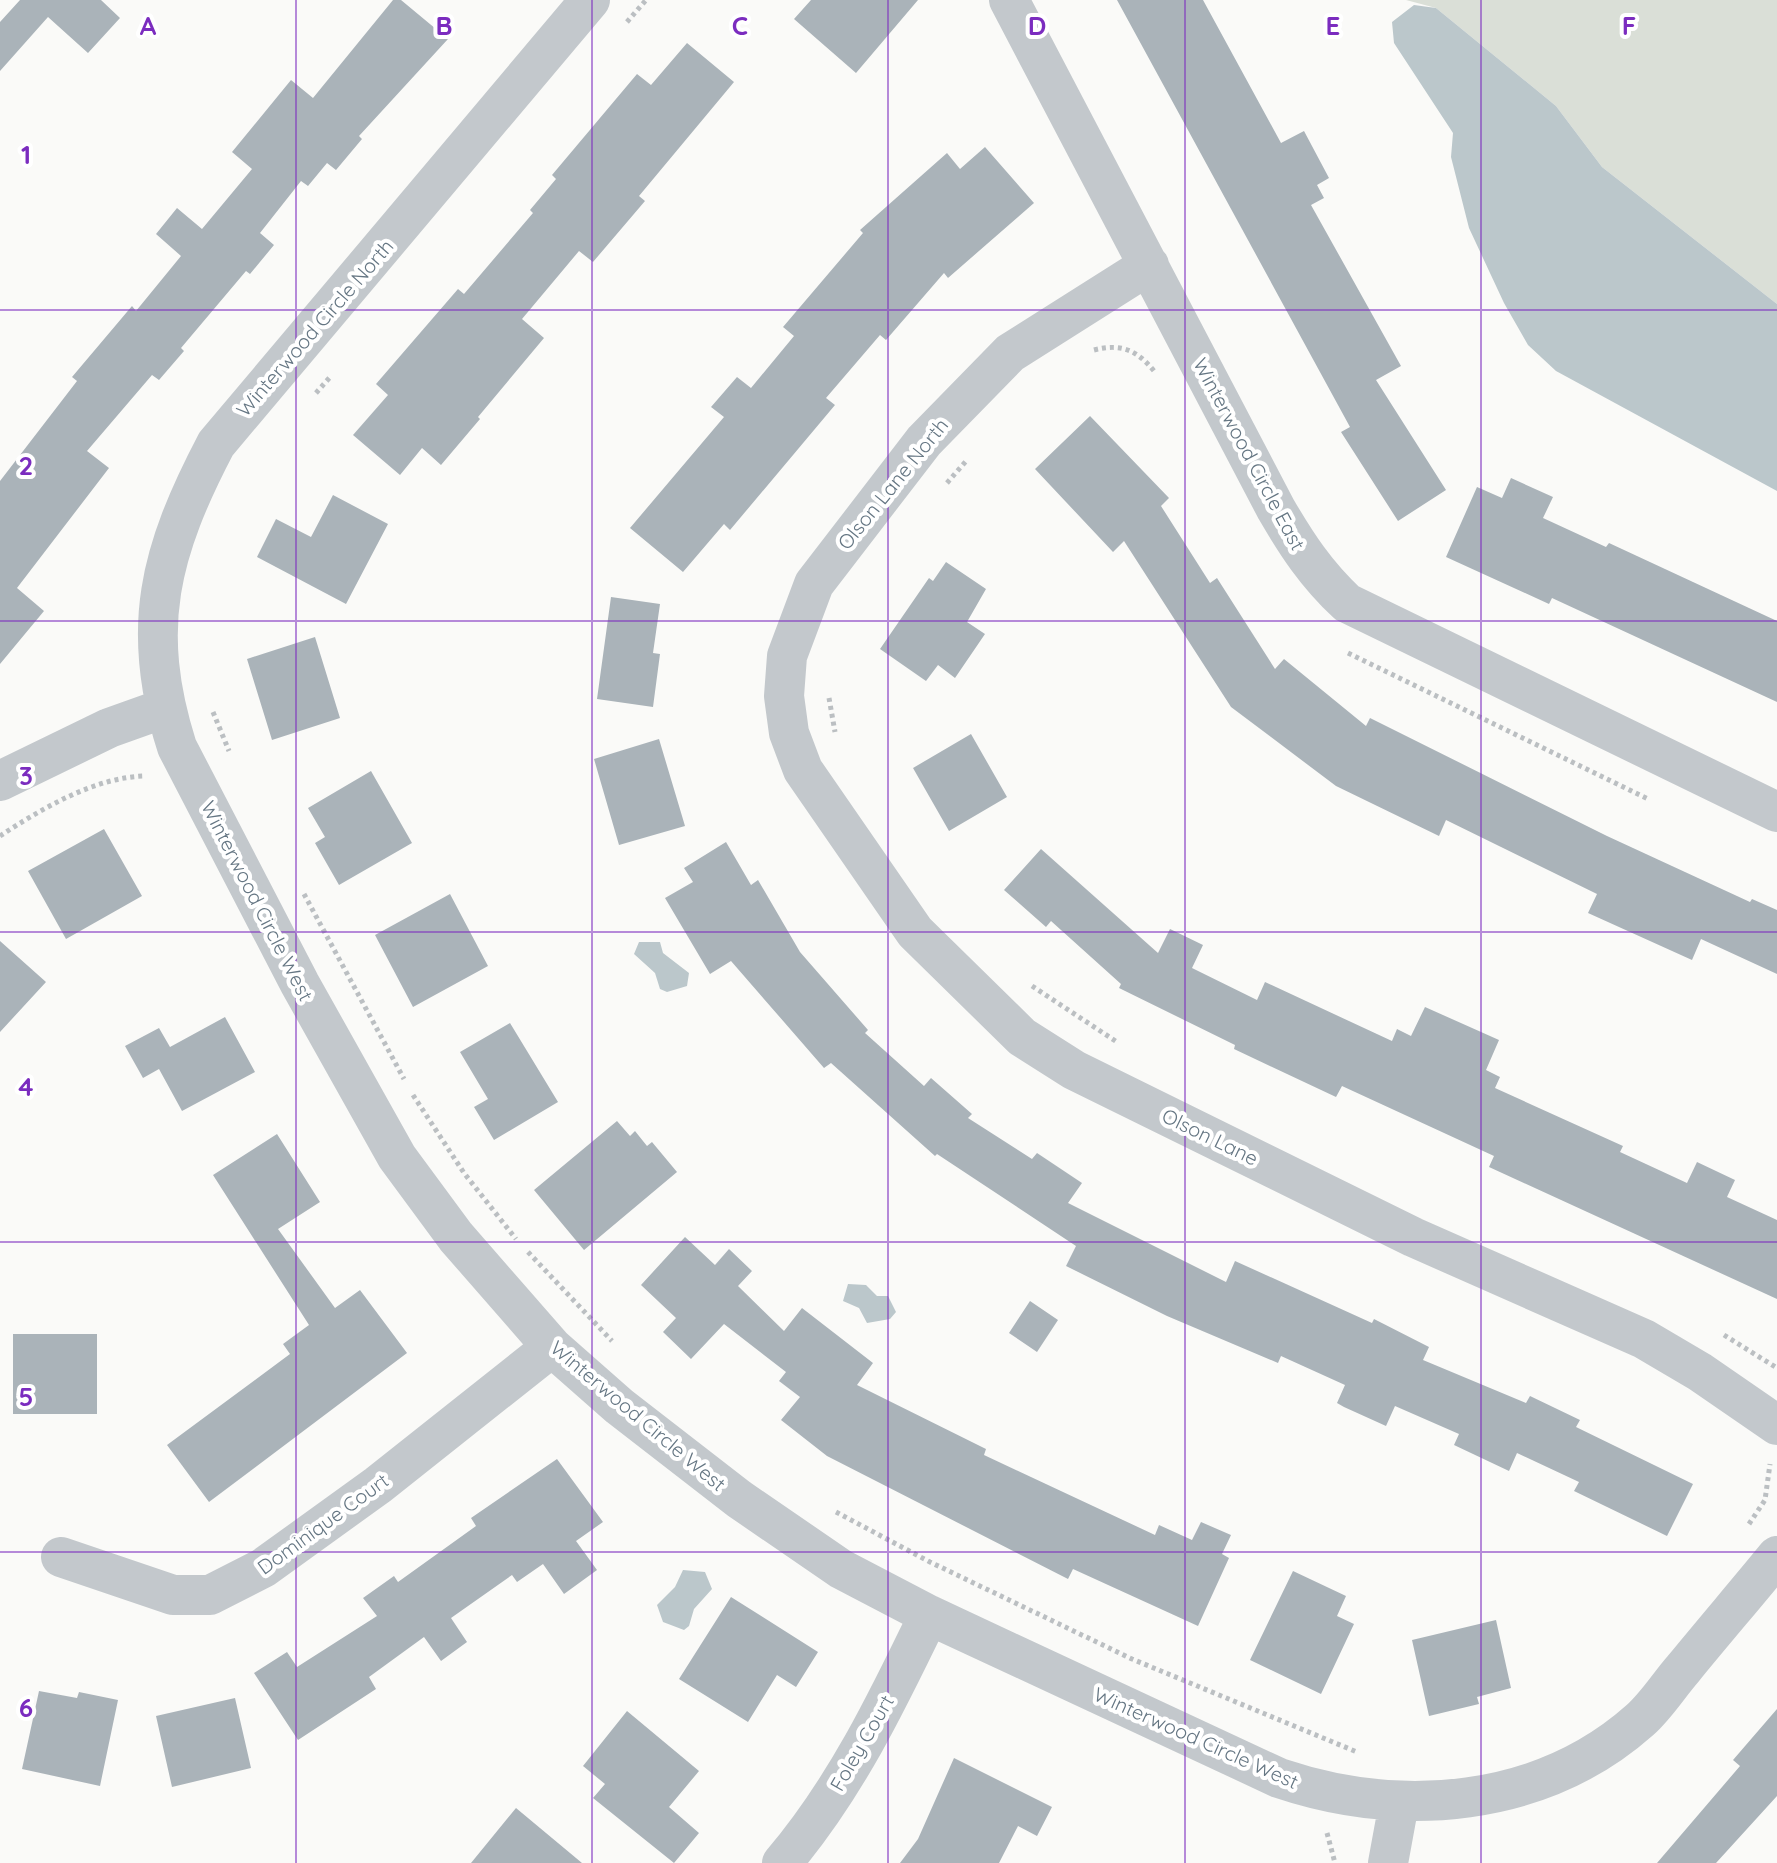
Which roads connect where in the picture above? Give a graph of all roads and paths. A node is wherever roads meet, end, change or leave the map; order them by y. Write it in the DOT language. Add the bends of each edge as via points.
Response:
graph roads {
  1 [pos="590,0"];
  2 [pos="646,0"];
  3 [pos="1009,0"];
  4 [pos="626,24"];
  5 [pos="1149,265"];
  6 [pos="1083,356"];
  7 [pos="340,366"];
  8 [pos="1163,382"];
  9 [pos="308,401"];
  10 [pos="970,456"];
  11 [pos="941,491"];
  12 [pos="1343,650"];
  13 [pos="828,685"];
  14 [pos="784,696"];
  15 [pos="165,708"];
  16 [pos="212,709"];
  17 [pos="839,745"];
  18 [pos="233,761"];
  19 [pos="186,763"];
  20 [pos="0,781"];
  21 [pos="1651,800"];
  22 [pos="1777,812"];
  23 [pos="0,836"];
  24 [pos="303,893"];
  25 [pos="1019,977"];
  26 [pos="1122,1045"];
  27 [pos="1714,1330"];
  28 [pos="552,1347"];
  29 [pos="620,1348"];
  30 [pos="1777,1368"];
  31 [pos="1774,1441"];
  32 [pos="828,1507"];
  33 [pos="1742,1531"];
  34 [pos="1777,1556"];
  35 [pos="61,1557"];
  36 [pos="929,1615"];
  37 [pos="1364,1755"];
  38 [pos="1399,1803"];
  39 [pos="782,1863"];
  40 [pos="1388,1863"];
  1 -- 15 [label="street, Winterwood Circle North" via="216,444 183,507 167,557 159,601 158,659"];
  2 -- 4 [label="path"];
  3 -- 5 [label="street, Winterwood Circle East"];
  5 -- 14 [label="street, Olson Lane North" via="1010,353 924,441 814,584 793,633"];
  5 -- 22 [label="street, Winterwood Circle East" via="1305,560 1347,603"];
  6 -- 8 [label="path" via="1119,345 1146,361"];
  7 -- 9 [label="path"];
  10 -- 11 [label="path"];
  12 -- 21 [label="path"];
  13 -- 17 [label="path"];
  14 -- 31 [label="street, Olson Lane" via="789,733 803,770 907,919 1022,1037 1074,1070 1413,1237 1644,1339 1700,1372"];
  15 -- 19 [label="street, Winterwood Circle West"];
  15 -- 20 [label="street" via="109,728"];
  16 -- 18 [label="path"];
  19 -- 23 [label="path" via="124,777 71,797"];
  19 -- 28 [label="street, Winterwood Circle West" via="306,996 397,1157 456,1237"];
  24 -- 29 [label="path" via="414,1097 464,1173 515,1237"];
  25 -- 26 [label="path"];
  27 -- 30 [label="path"];
  28 -- 35 [label="street, Dominique Court" via="378,1485 263,1568 210,1595 173,1595"];
  28 -- 36 [label="street, Winterwood Circle West" via="739,1499 841,1569"];
  31 -- 33 [label="path" via="1765,1500"];
  32 -- 37 [label="path" via="1132,1659"];
  34 -- 38 [label="street, Winterwood Circle West" via="1641,1719 1592,1755 1538,1782 1455,1800"];
  36 -- 38 [label="street, Winterwood Circle West" via="1279,1778 1319,1791"];
  36 -- 39 [label="street, Foley Court" via="873,1731 806,1836"];
  38 -- 40 [label="street"];
}
